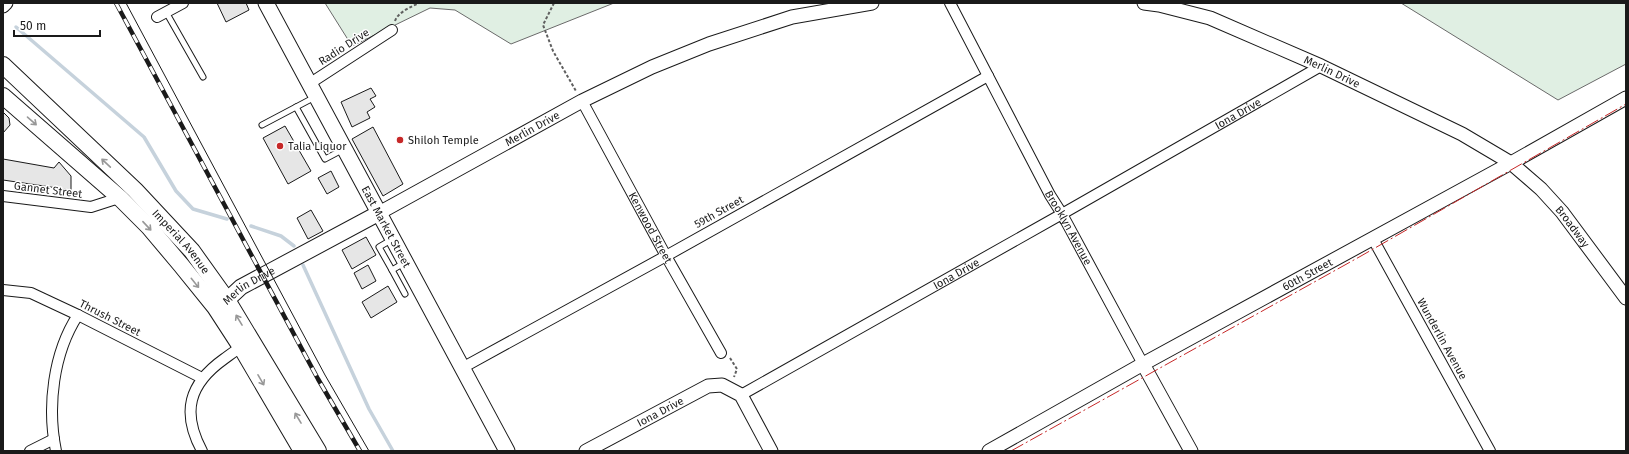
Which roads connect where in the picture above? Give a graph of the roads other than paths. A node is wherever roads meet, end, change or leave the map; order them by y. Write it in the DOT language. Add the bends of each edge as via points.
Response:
graph roads {
  1 [pos="6,3"];
  2 [pos="183,3"];
  3 [pos="266,3"];
  4 [pos="872,3"];
  5 [pos="950,3"];
  6 [pos="1144,3"];
  7 [pos="3,6"];
  8 [pos="166,12"];
  9 [pos="157,17"];
  10 [pos="392,30"];
  11 [pos="3,65"];
  12 [pos="1321,66"];
  13 [pos="988,76"];
  14 [pos="203,77"];
  15 [pos="312,91"];
  16 [pos="3,96"];
  17 [pos="1626,98"];
  18 [pos="582,101"];
  19 [pos="296,107"];
  20 [pos="262,124"];
  21 [pos="344,150"];
  22 [pos="1511,163"];
  23 [pos="135,190"];
  24 [pos="3,196"];
  25 [pos="120,198"];
  26 [pos="379,213"];
  27 [pos="1062,214"];
  28 [pos="1373,239"];
  29 [pos="666,256"];
  30 [pos="398,266"];
  31 [pos="3,290"];
  32 [pos="405,294"];
  33 [pos="1626,298"];
  34 [pos="221,304"];
  35 [pos="78,315"];
  36 [pos="246,344"];
  37 [pos="721,353"];
  38 [pos="1143,364"];
  39 [pos="462,368"];
  40 [pos="202,378"];
  41 [pos="736,392"];
  42 [pos="54,439"];
  43 [pos="997,449"];
  44 [pos="30,451"];
  45 [pos="56,451"];
  46 [pos="202,451"];
  47 [pos="302,451"];
  48 [pos="318,451"];
  49 [pos="507,451"];
  50 [pos="586,451"];
  51 [pos="771,451"];
  52 [pos="1191,451"];
  53 [pos="1490,451"];
  1 -- 7 [label="street"];
  2 -- 8 [label="street"];
  3 -- 15 [label="main road, East Market Street"];
  4 -- 18 [label="street, Merlin Drive" via="792,17 709,44 652,67"];
  5 -- 13 [label="street, Brooklyn Avenue"];
  6 -- 12 [label="street, Merlin Drive" via="1210,18"];
  8 -- 9 [label="street"];
  8 -- 14 [label="lane"];
  10 -- 15 [label="street, Radio Drive"];
  23 -- 11 [label="main road, Imperial Avenue, one-way"];
  12 -- 22 [label="street, Merlin Drive" via="1462,134"];
  12 -- 27 [label="street, Iona Drive"];
  13 -- 27 [label="street, Brooklyn Avenue"];
  13 -- 29 [label="street, 59th Street"];
  15 -- 19 [label="lane"];
  15 -- 21 [label="main road, East Market Street"];
  16 -- 25 [label="main road, Imperial Avenue, one-way"];
  17 -- 22 [label="street, 60th Street"];
  18 -- 26 [label="street, Merlin Drive"];
  18 -- 29 [label="street, Kenwood Street"];
  19 -- 20 [label="lane"];
  19 -- 21 [label="lane" via="325,159"];
  21 -- 26 [label="main road, East Market Street"];
  22 -- 28 [label="street, 60th Street"];
  22 -- 33 [label="street, Broadway" via="1541,189 1562,212"];
  23 -- 25 [label="street, Gannet Street"];
  23 -- 34 [label="main road, Imperial Avenue" via="192,251"];
  24 -- 25 [label="street, Gannet Street" via="91,207"];
  25 -- 34 [label="main road, Imperial Avenue, one-way"];
  26 -- 30 [label="main road, East Market Street" via="392,240"];
  26 -- 34 [label="main road, Merlin Drive" via="241,287"];
  27 -- 38 [label="street, Brooklyn Avenue"];
  27 -- 41 [label="street, Iona Drive"];
  28 -- 38 [label="street, 60th Street"];
  28 -- 53 [label="street, Wunderlin Avenue"];
  29 -- 37 [label="street, Kenwood Street"];
  29 -- 39 [label="street, 59th Street"];
  30 -- 32 [label="lane"];
  30 -- 39 [label="main road, East Market Street"];
  31 -- 35 [label="street, Thrush Street" via="31,293"];
  34 -- 36 [label="main road, Imperial Avenue"];
  35 -- 40 [label="street, Thrush Street"];
  35 -- 42 [label="street" via="66,338 57,367 53,400"];
  36 -- 40 [label="street"];
  36 -- 47 [label="main road, Imperial Avenue, one-way"];
  48 -- 36 [label="main road, Imperial Avenue, one-way"];
  38 -- 43 [label="street, 60th Street"];
  38 -- 52 [label="street, Brooklyn Avenue"];
  39 -- 49 [label="main road, East Market Street"];
  40 -- 46 [label="street" via="193,396 191,415 193,433"];
  41 -- 50 [label="street, Iona Drive" via="722,385 708,386"];
  41 -- 51 [label="street"];
  42 -- 44 [label="street"];
  42 -- 45 [label="street"];
}
